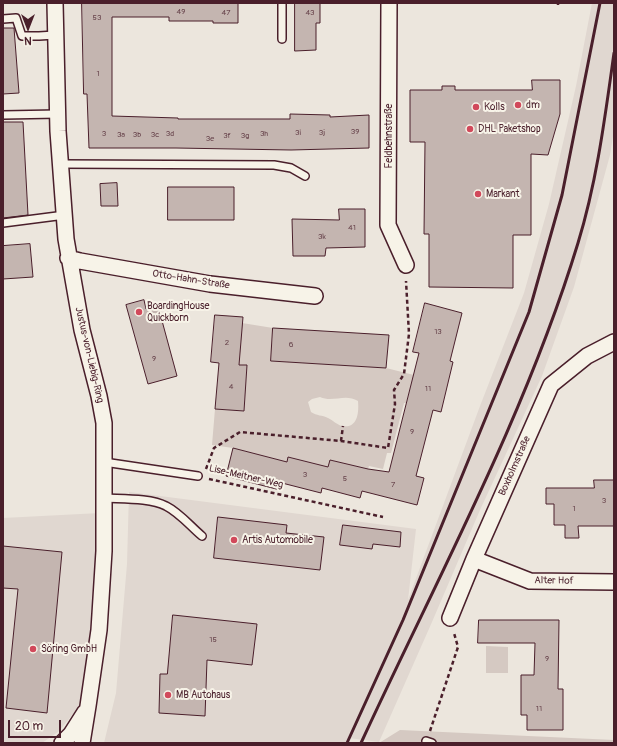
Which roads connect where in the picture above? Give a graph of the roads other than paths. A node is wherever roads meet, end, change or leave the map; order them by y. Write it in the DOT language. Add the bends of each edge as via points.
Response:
graph roads {
  1 [pos="55,3"];
  2 [pos="282,3"];
  3 [pos="389,3"];
  4 [pos="3,19"];
  5 [pos="55,35"];
  6 [pos="282,39"];
  7 [pos="58,114"];
  8 [pos="3,115"];
  9 [pos="61,164"];
  10 [pos="305,176"];
  11 [pos="65,216"];
  12 [pos="3,223"];
  13 [pos="68,258"];
  14 [pos="406,265"];
  15 [pos="315,296"];
  16 [pos="614,342"];
  17 [pos="104,462"];
  18 [pos="201,477"];
  19 [pos="105,498"];
  20 [pos="202,536"];
  21 [pos="474,559"];
  22 [pos="614,582"];
  23 [pos="450,618"];
  24 [pos="88,706"];
  25 [pos="62,743"];
  26 [pos="82,743"];
  1 -- 5 [label="street, Justus-von-Liebig-Ring"];
  2 -- 6 [label="lane"];
  3 -- 14 [label="street, Feldbehnstraße" via="388,225"];
  4 -- 5 [label="lane" via="16,18 22,36"];
  5 -- 7 [label="street, Justus-von-Liebig-Ring"];
  7 -- 8 [label="lane"];
  7 -- 9 [label="street, Justus-von-Liebig-Ring"];
  9 -- 10 [label="lane" via="274,165 291,168"];
  9 -- 11 [label="street, Justus-von-Liebig-Ring"];
  11 -- 12 [label="lane"];
  11 -- 13 [label="street, Justus-von-Liebig-Ring"];
  13 -- 15 [label="street, Otto-Hahn-Straße" via="210,284"];
  13 -- 17 [label="street, Justus-von-Liebig-Ring" via="104,423"];
  16 -- 21 [label="street, Boxholmstraße" via="587,356 551,385"];
  17 -- 18 [label="lane, Lise-Meitner-Weg"];
  17 -- 19 [label="street, Justus-von-Liebig-Ring"];
  19 -- 20 [label="lane" via="155,502 166,506"];
  19 -- 24 [label="street, Justus-von-Liebig-Ring" via="99,630"];
  21 -- 22 [label="street, Alter Hof" via="530,581"];
  21 -- 23 [label="street, Boxholmstraße"];
  24 -- 25 [label="street, Justus-von-Liebig-Ring" via="71,734"];
  24 -- 26 [label="street, Justus-von-Liebig-Ring"];
}
